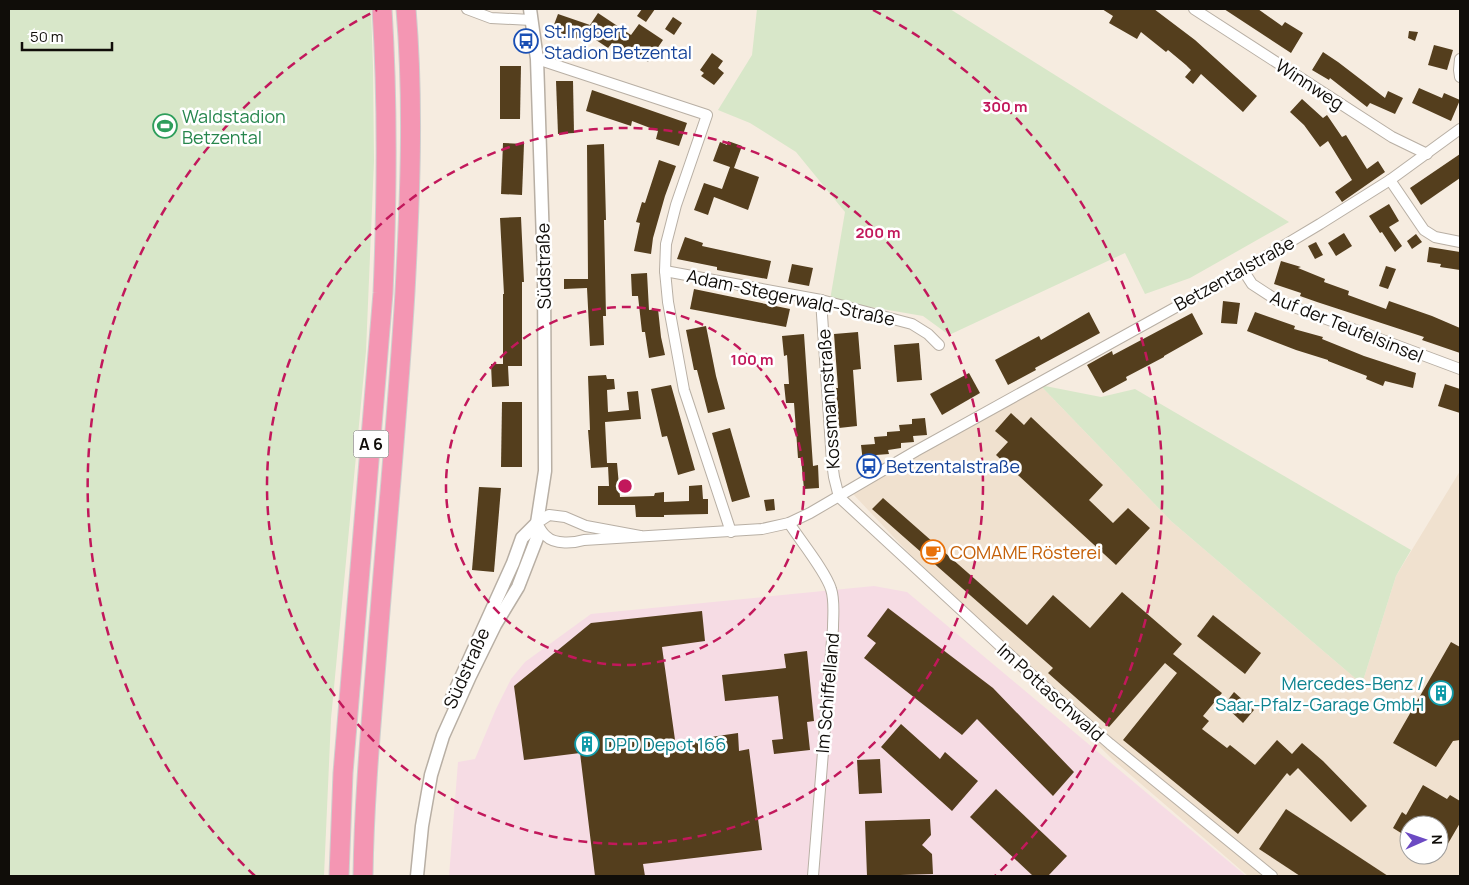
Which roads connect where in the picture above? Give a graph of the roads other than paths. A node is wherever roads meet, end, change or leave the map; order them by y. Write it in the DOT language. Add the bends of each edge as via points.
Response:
graph roads {
  1 [pos="467,9"];
  2 [pos="1194,9"];
  3 [pos="382,10"];
  4 [pos="406,12"];
  5 [pos="530,14"];
  6 [pos="537,58"];
  7 [pos="1460,59"];
  8 [pos="1460,77"];
  9 [pos="1460,129"];
  10 [pos="1427,154"];
  11 [pos="1390,180"];
  12 [pos="1460,242"];
  13 [pos="1243,270"];
  14 [pos="665,271"];
  15 [pos="821,300"];
  16 [pos="939,345"];
  17 [pos="1460,369"];
  18 [pos="839,497"];
  19 [pos="537,523"];
  20 [pos="789,523"];
  21 [pos="731,532"];
  22 [pos="640,536"];
  23 [pos="339,876"];
  24 [pos="363,876"];
  25 [pos="417,876"];
  26 [pos="813,876"];
  27 [pos="1272,876"];
  1 -- 5 [label="street" via="491,18"];
  2 -- 10 [label="street, Winnweg" via="1392,137"];
  3 -- 23 [label="highway, A 6" via="386,231 343,773"];
  4 -- 24 [label="highway, A 6" via="410,99 407,250 372,710"];
  5 -- 6 [label="street, Südstraße"];
  6 -- 14 [label="street" via="707,115 676,205 666,244"];
  6 -- 19 [label="street, Südstraße" via="544,263 545,471"];
  7 -- 8 [label="street"];
  9 -- 10 [label="street, Betzentalstraße"];
  10 -- 11 [label="street, Betzentalstraße"];
  11 -- 12 [label="street" via="1424,230 1436,237"];
  11 -- 13 [label="street, Betzentalstraße"];
  13 -- 17 [label="street, Auf der Teufelsinsel" via="1252,284 1278,301"];
  13 -- 18 [label="street, Betzentalstraße" via="924,446"];
  14 -- 15 [label="street, Adam-Stegerwald-Straße"];
  14 -- 21 [label="street" via="684,390"];
  15 -- 16 [label="street, Adam-Stegerwald-Straße" via="912,324"];
  15 -- 18 [label="street, Kossmannstraße" via="832,462"];
  18 -- 20 [label="street, Betzentalstraße"];
  18 -- 27 [label="street, Im Pottaschwald" via="1049,691"];
  19 -- 22 [label="street" via="549,515 565,517 586,526"];
  19 -- 22 [label="street" via="546,537 558,541 574,543"];
  19 -- 25 [label="street, Südstraße" via="522,538 446,712 443,736 431,775"];
  20 -- 21 [label="street, Betzentalstraße"];
  20 -- 26 [label="street, Im Schiffelland" via="826,577 833,603"];
  21 -- 22 [label="street, Betzentalstraße"];
}
